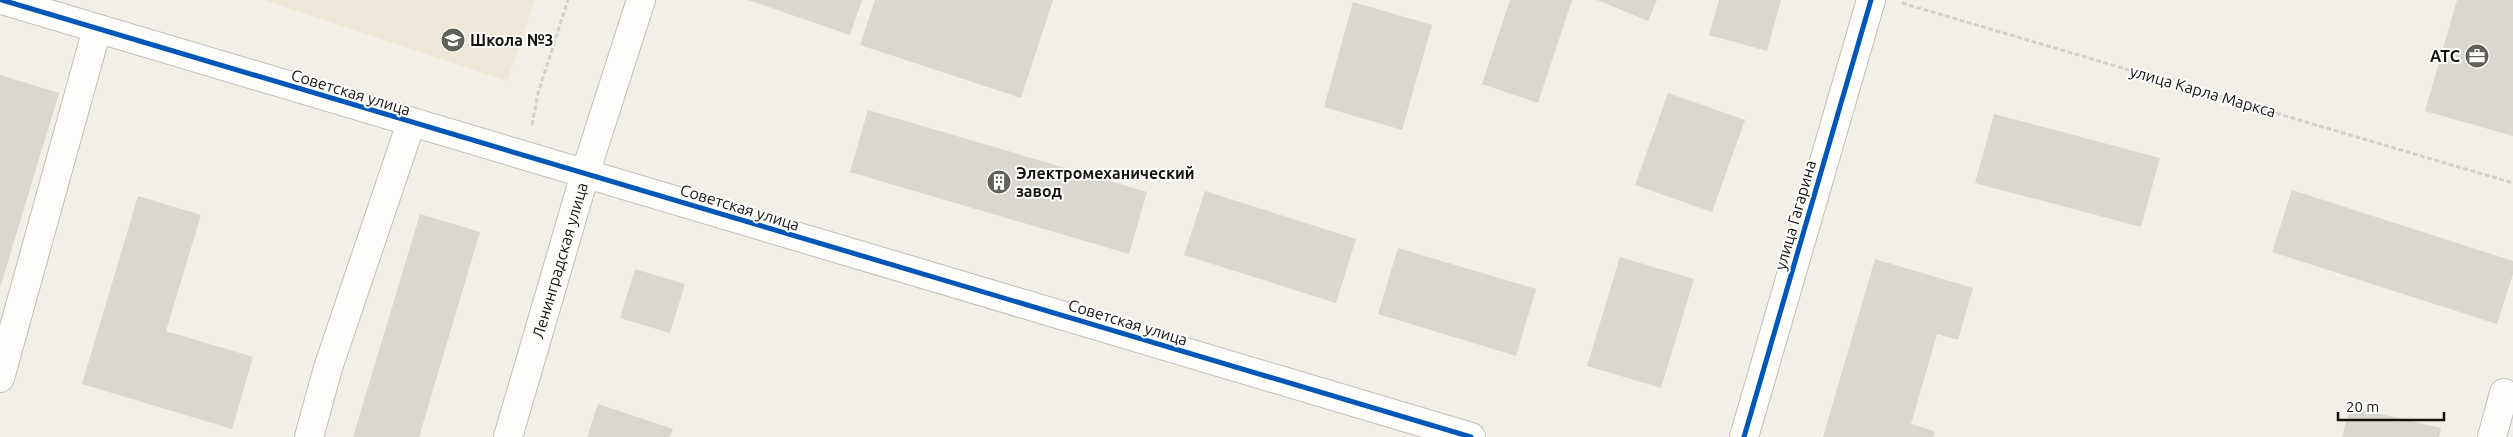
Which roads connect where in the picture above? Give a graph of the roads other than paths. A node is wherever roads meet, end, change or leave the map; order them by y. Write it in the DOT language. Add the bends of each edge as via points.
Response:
graph roads {
  1 [pos="2,0"];
  2 [pos="641,0"];
  3 [pos="1871,0"];
  4 [pos="97,29"];
  5 [pos="411,123"];
  6 [pos="585,174"];
  7 [pos="0,378"];
  8 [pos="2504,394"];
  9 [pos="309,437"];
  10 [pos="508,437"];
  11 [pos="1471,437"];
  12 [pos="1744,437"];
  13 [pos="2492,437"];
  1 -- 4 [label="street, Советская улица"];
  2 -- 6 [label="street, Ленинградская улица"];
  3 -- 12 [label="street, улица Гагарина"];
  4 -- 5 [label="street, Советская улица"];
  4 -- 7 [label="street"];
  5 -- 6 [label="street, Советская улица"];
  5 -- 9 [label="street" via="328,368"];
  6 -- 10 [label="street, Ленинградская улица"];
  6 -- 11 [label="street, Советская улица"];
  8 -- 13 [label="street"];
}
